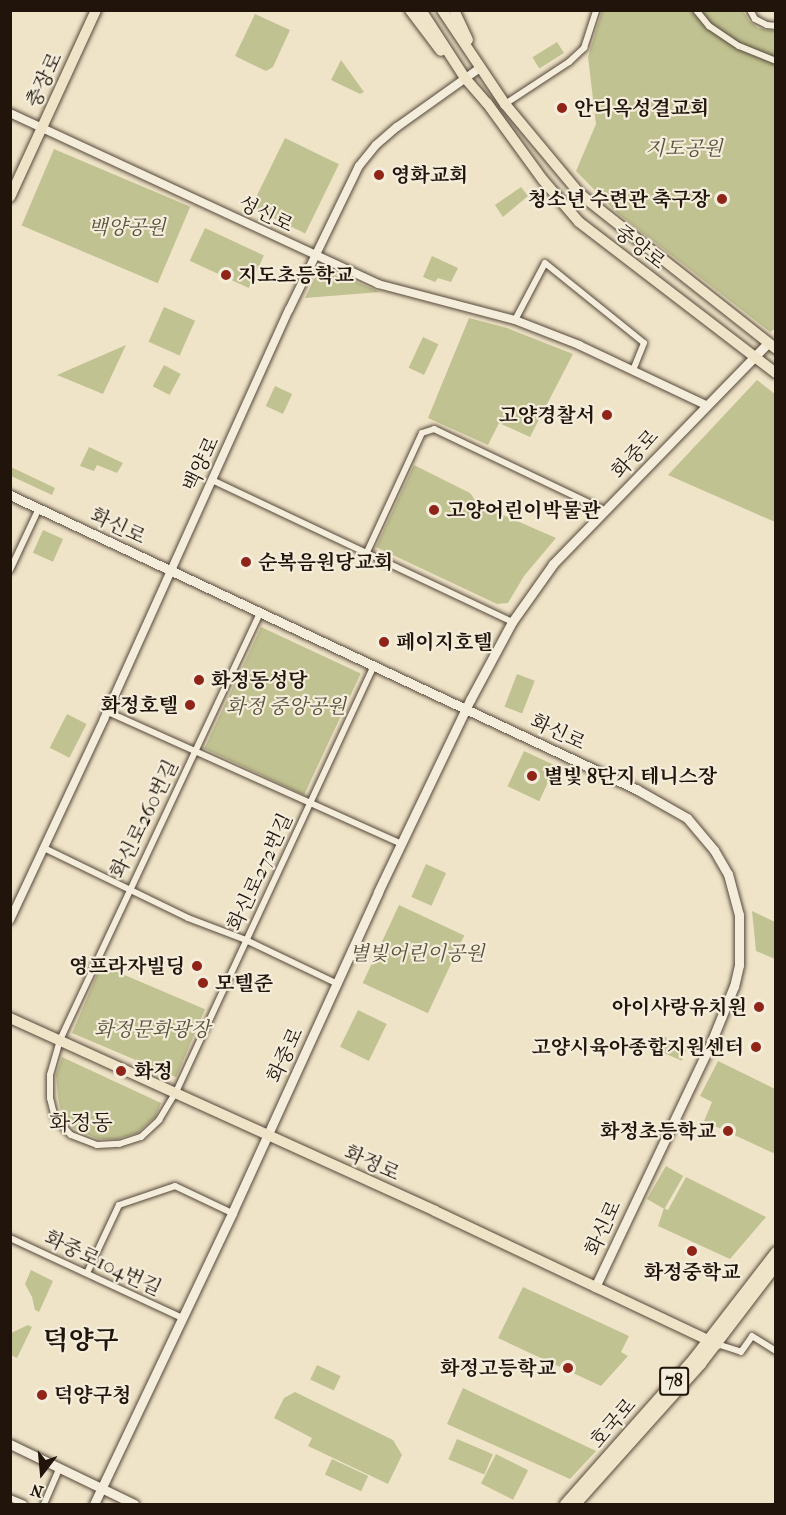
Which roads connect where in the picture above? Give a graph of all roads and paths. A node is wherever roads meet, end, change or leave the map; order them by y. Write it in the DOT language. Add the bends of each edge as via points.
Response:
graph roads {
  1 [pos="96,10"];
  2 [pos="410,10"];
  3 [pos="421,10"];
  4 [pos="442,10"];
  5 [pos="454,10"];
  6 [pos="596,10"];
  7 [pos="696,10"];
  8 [pos="750,10"];
  9 [pos="776,26"];
  10 [pos="776,61"];
  11 [pos="481,67"];
  12 [pos="465,78"];
  13 [pos="506,104"];
  14 [pos="10,113"];
  15 [pos="43,127"];
  16 [pos="10,197"];
  17 [pos="314,256"];
  18 [pos="515,320"];
  19 [pos="773,343"];
  20 [pos="753,356"];
  21 [pos="633,370"];
  22 [pos="776,373"];
  23 [pos="706,405"];
  24 [pos="212,480"];
  25 [pos="10,495"];
  26 [pos="39,508"];
  27 [pos="606,511"];
  28 [pos="367,552"];
  29 [pos="10,570"];
  30 [pos="170,570"];
  31 [pos="260,613"];
  32 [pos="512,622"];
  33 [pos="374,666"];
  34 [pos="466,709"];
  35 [pos="108,712"];
  36 [pos="195,752"];
  37 [pos="311,803"];
  38 [pos="402,844"];
  39 [pos="44,848"];
  40 [pos="128,890"];
  41 [pos="10,920"];
  42 [pos="246,940"];
  43 [pos="338,984"];
  44 [pos="10,1018"];
  45 [pos="60,1040"];
  46 [pos="176,1092"];
  47 [pos="267,1135"];
  48 [pos="232,1213"];
  49 [pos="10,1238"];
  50 [pos="776,1252"];
  51 [pos="776,1266"];
  52 [pos="87,1273"];
  53 [pos="595,1287"];
  54 [pos="182,1318"];
  55 [pos="713,1342"];
  56 [pos="776,1351"];
  57 [pos="10,1444"];
  58 [pos="60,1467"];
  59 [pos="102,1488"];
  60 [pos="10,1498"];
  61 [pos="24,1504"];
  62 [pos="44,1504"];
  63 [pos="93,1504"];
  64 [pos="134,1504"];
  65 [pos="565,1504"];
  66 [pos="576,1504"];
  1 -- 15 [label="main road, 충장로"];
  2 -- 12 [label="main road"];
  3 -- 12 [label="main road, 중앙로"];
  4 -- 11 [label="main road, 중앙로"];
  5 -- 11 [label="main road"];
  6 -- 13 [label="street" via="584,48"];
  7 -- 10 [label="street" via="709,26 739,46"];
  8 -- 9 [label="street" via="755,19"];
  11 -- 12 [label="street, 백양로"];
  11 -- 13 [label="main road, 중앙로"];
  12 -- 17 [label="street, 백양로" via="376,145 359,166"];
  12 -- 20 [label="main road, 중앙로" via="579,222"];
  13 -- 19 [label="main road, 중앙로" via="534,142 587,200"];
  14 -- 15 [label="street, 성신로"];
  15 -- 16 [label="main road, 충장로"];
  15 -- 17 [label="street, 성신로"];
  17 -- 18 [label="street, 성신로" via="378,284"];
  17 -- 24 [label="street, 백양로"];
  18 -- 21 [label="street, 성신로"];
  18 -- 21 [label="street" via="545,263 645,343"];
  19 -- 20 [label="main road, 화중로"];
  20 -- 22 [label="main road, 중앙로"];
  20 -- 23 [label="main road, 화중로"];
  21 -- 23 [label="street, 성신로"];
  23 -- 27 [label="main road, 화중로"];
  24 -- 28 [label="street"];
  24 -- 30 [label="street, 백양로"];
  25 -- 26 [label="main road, 화신로"];
  26 -- 29 [label="street"];
  26 -- 30 [label="main road, 화신로"];
  27 -- 28 [label="street" via="434,429 422,433"];
  27 -- 32 [label="main road, 화중로" via="553,564"];
  28 -- 32 [label="street"];
  30 -- 31 [label="main road, 화신로"];
  30 -- 35 [label="street, 백양로"];
  31 -- 33 [label="main road, 화신로"];
  31 -- 36 [label="street, 화신로260번길"];
  32 -- 34 [label="main road, 화중로"];
  33 -- 34 [label="main road, 화신로"];
  33 -- 37 [label="street, 화신로272번길"];
  34 -- 38 [label="main road, 화중로"];
  34 -- 53 [label="main road, 화신로" via="636,789 687,818 714,850 728,874 736,901 739,965 728,1005"];
  35 -- 36 [label="street"];
  35 -- 39 [label="street, 백양로"];
  36 -- 37 [label="street"];
  36 -- 40 [label="street, 화신로260번길"];
  37 -- 38 [label="street"];
  37 -- 42 [label="street, 화신로272번길"];
  38 -- 43 [label="main road, 화중로"];
  39 -- 40 [label="street"];
  39 -- 41 [label="street, 백양로"];
  40 -- 42 [label="street"];
  40 -- 45 [label="street, 화신로260번길"];
  42 -- 43 [label="street"];
  42 -- 46 [label="street, 화신로272번길"];
  43 -- 47 [label="main road, 화중로"];
  44 -- 45 [label="main road, 화정로"];
  45 -- 46 [label="main road, 화정로"];
  45 -- 46 [label="street, 화신로260번길" via="50,1075 50,1098 55,1118 71,1134 108,1146 141,1137 159,1120"];
  46 -- 47 [label="main road, 화정로"];
  47 -- 48 [label="main road, 화중로"];
  47 -- 53 [label="main road, 화정로"];
  48 -- 52 [label="street" via="175,1186 119,1205"];
  48 -- 54 [label="main road, 화중로"];
  49 -- 52 [label="street, 화중로104번길"];
  50 -- 55 [label="main road, 호국로 / 78"];
  51 -- 55 [label="main road, 호국로 / 78"];
  52 -- 54 [label="street, 화중로104번길"];
  53 -- 55 [label="main road, 화정로"];
  54 -- 59 [label="main road, 화중로"];
  55 -- 56 [label="street" via="741,1352 752,1336"];
  55 -- 65 [label="main road, 호국로 / 78"];
  55 -- 66 [label="main road, 호국로 / 78"];
  57 -- 58 [label="main road"];
  58 -- 59 [label="main road"];
  58 -- 62 [label="street"];
  59 -- 63 [label="main road, 화중로"];
  59 -- 64 [label="main road"];
  60 -- 61 [label="street"];
}
